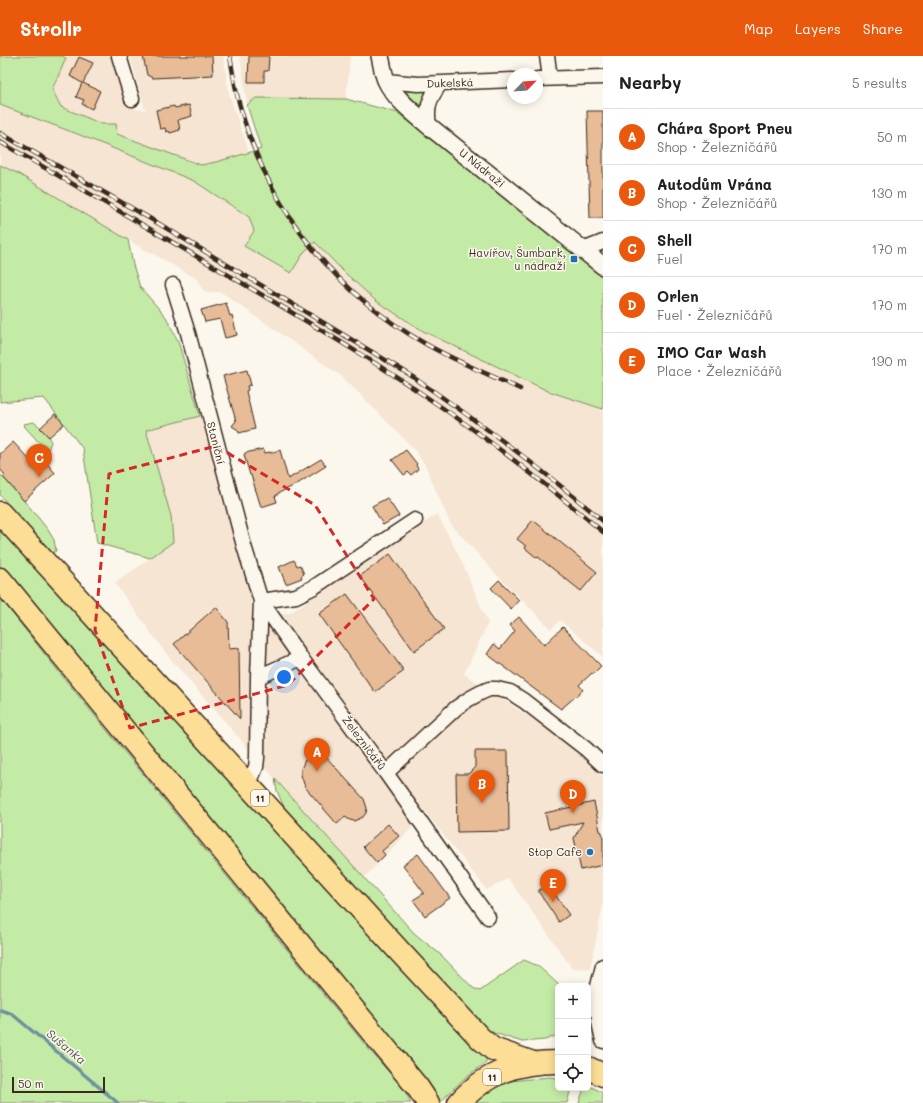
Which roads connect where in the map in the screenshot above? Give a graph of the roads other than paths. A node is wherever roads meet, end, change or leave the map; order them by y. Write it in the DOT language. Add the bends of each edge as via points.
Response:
graph roads {
  1 [pos="119,56"];
  2 [pos="380,56"];
  3 [pos="548,56"];
  4 [pos="603,77"];
  5 [pos="543,78"];
  6 [pos="507,80"];
  7 [pos="386,81"];
  8 [pos="440,84"];
  9 [pos="132,99"];
  10 [pos="429,126"];
  11 [pos="603,242"];
  12 [pos="583,250"];
  13 [pos="603,266"];
  14 [pos="173,285"];
  15 [pos="0,513"];
  16 [pos="415,520"];
  17 [pos="0,580"];
  18 [pos="261,601"];
  19 [pos="301,658"];
  20 [pos="258,677"];
  21 [pos="603,765"];
  22 [pos="386,773"];
  23 [pos="248,786"];
  24 [pos="488,917"];
  25 [pos="603,966"];
  26 [pos="598,986"];
  27 [pos="591,1003"];
  28 [pos="603,1041"];
  29 [pos="547,1060"];
  30 [pos="591,1069"];
  31 [pos="603,1075"];
  32 [pos="428,1103"];
  33 [pos="459,1103"];
  1 -- 9 [label="street"];
  2 -- 7 [label="street, U Nádraží"];
  3 -- 5 [label="street"];
  4 -- 5 [label="street"];
  6 -- 8 [label="street, Dukelská"];
  7 -- 8 [label="street, Dukelská"];
  7 -- 10 [label="street, U Nádraží" via="404,104"];
  8 -- 10 [label="street" via="429,104"];
  10 -- 12 [label="street, U Nádraží"];
  11 -- 12 [label="street"];
  12 -- 13 [label="street, U Nádraží"];
  14 -- 18 [label="street, Staniční"];
  15 -- 23 [label="highway, 11"];
  16 -- 18 [label="street" via="305,592 296,596"];
  17 -- 32 [label="highway"];
  18 -- 19 [label="street, Staniční"];
  18 -- 20 [label="street, Staniční"];
  19 -- 20 [label="street"];
  19 -- 22 [label="street, Železničářů"];
  20 -- 23 [label="street" via="257,758"];
  21 -- 22 [label="street, Železničářů" via="524,701 510,692 490,689 461,705"];
  22 -- 24 [label="street"];
  23 -- 29 [label="highway, 11" via="480,1038 493,1049"];
  25 -- 26 [label="street"];
  26 -- 27 [label="street"];
  26 -- 28 [label="street" via="599,1022"];
  29 -- 33 [label="highway, 11" via="502,1072 471,1090"];
  30 -- 31 [label="highway"];
}
